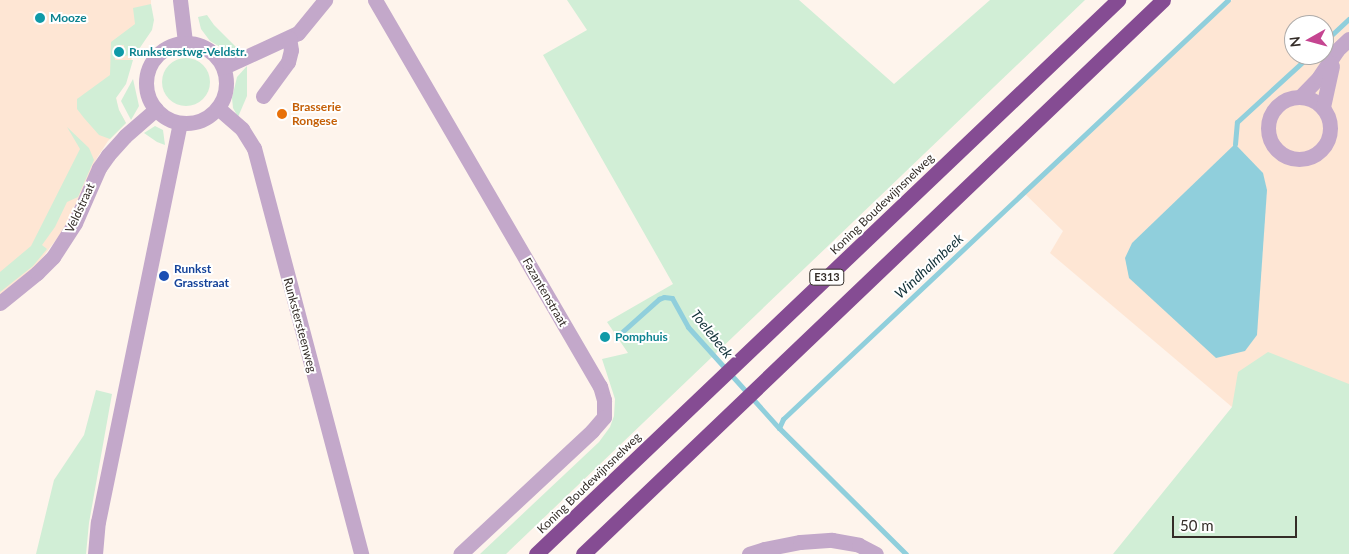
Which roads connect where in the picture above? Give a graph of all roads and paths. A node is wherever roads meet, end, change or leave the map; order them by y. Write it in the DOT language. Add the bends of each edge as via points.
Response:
graph roads {
  1 [pos="180,0"];
  2 [pos="325,0"];
  3 [pos="375,0"];
  4 [pos="1118,0"];
  5 [pos="1163,0"];
  6 [pos="289,38"];
  7 [pos="1349,39"];
  8 [pos="185,42"];
  9 [pos="1337,50"];
  10 [pos="224,67"];
  11 [pos="263,96"];
  12 [pos="1300,97"];
  13 [pos="1323,107"];
  14 [pos="218,108"];
  15 [pos="156,109"];
  16 [pos="180,123"];
  17 [pos="0,303"];
  18 [pos="96,554"];
  19 [pos="360,554"];
  20 [pos="460,554"];
  21 [pos="536,554"];
  22 [pos="583,554"];
  23 [pos="749,554"];
  24 [pos="876,554"];
  1 -- 8 [label="street"];
  2 -- 6 [label="street" via="305,26"];
  3 -- 20 [label="street, Fazantenstraat" via="600,386 604,400 604,416 592,431"];
  4 -- 21 [label="highway, Koning Boudewijnsnelweg / E313"];
  5 -- 22 [label="highway, E313"];
  6 -- 10 [label="street"];
  6 -- 11 [label="street" via="288,62"];
  7 -- 9 [label="street"];
  8 -- 10 [label="street" via="208,48"];
  8 -- 15 [label="street" via="159,52 150,63 146,75 147,93"];
  9 -- 12 [label="street" via="1319,77"];
  9 -- 13 [label="street" via="1327,80"];
  10 -- 14 [label="street" via="227,87"];
  12 -- 13 [label="street"];
  12 -- 13 [label="street" via="1281,103 1269,119 1270,140 1275,149 1292,159 1304,160 1324,148 1331,127"];
  14 -- 16 [label="street" via="201,121"];
  14 -- 19 [label="street, Runkstersteenweg" via="242,129 254,148"];
  15 -- 16 [label="street" via="169,120"];
  15 -- 17 [label="street, Veldstraat" via="108,155 75,223 53,257"];
  16 -- 18 [label="street" via="98,522"];
  23 -- 24 [label="street" via="764,548 832,540 859,545"];
}
